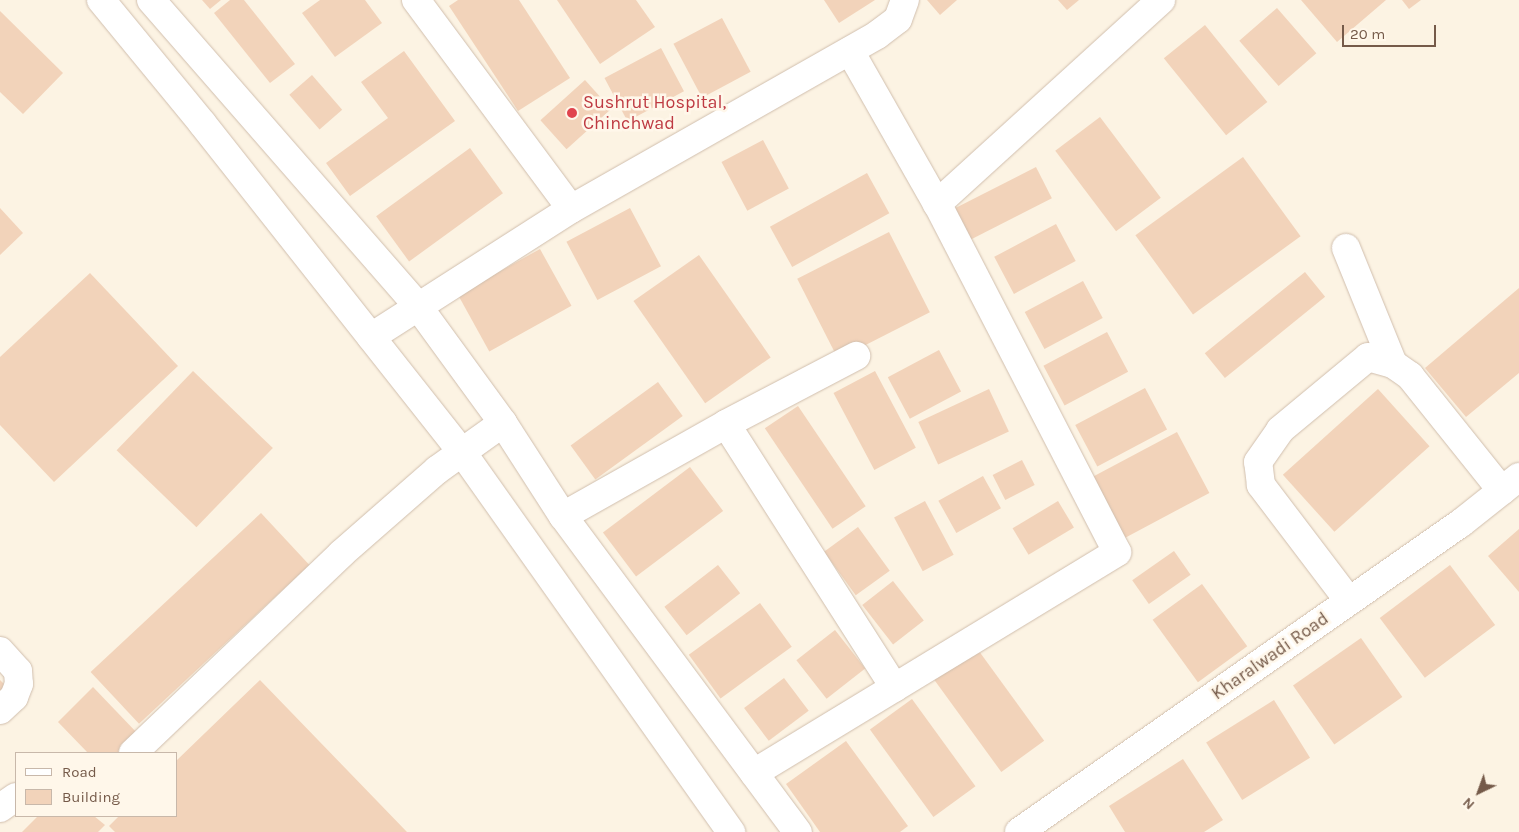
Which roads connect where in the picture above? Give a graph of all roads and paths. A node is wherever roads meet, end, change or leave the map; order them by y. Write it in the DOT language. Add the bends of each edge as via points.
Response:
graph roads {
  1 [pos="100,0"];
  2 [pos="151,0"];
  3 [pos="905,0"];
  4 [pos="1161,0"];
  5 [pos="425,3"];
  6 [pos="850,51"];
  7 [pos="937,204"];
  8 [pos="571,209"];
  9 [pos="1346,248"];
  10 [pos="417,305"];
  11 [pos="371,337"];
  12 [pos="856,356"];
  13 [pos="1393,364"];
  14 [pos="503,423"];
  15 [pos="726,424"];
  16 [pos="462,452"];
  17 [pos="1510,484"];
  18 [pos="563,516"];
  19 [pos="1349,601"];
  20 [pos="0,651"];
  21 [pos="895,688"];
  22 [pos="0,710"];
  23 [pos="134,752"];
  24 [pos="754,773"];
  25 [pos="15,798"];
  26 [pos="0,808"];
  27 [pos="731,832"];
  28 [pos="798,832"];
  29 [pos="1019,832"];
  1 -- 11 [label="street" via="208,130"];
  2 -- 10 [label="street"];
  3 -- 6 [label="street" via="898,19"];
  4 -- 7 [label="street"];
  5 -- 8 [label="street"];
  6 -- 7 [label="street"];
  6 -- 8 [label="street"];
  7 -- 21 [label="street" via="1117,552"];
  8 -- 10 [label="street"];
  9 -- 13 [label="street"];
  10 -- 11 [label="street"];
  10 -- 14 [label="street"];
  11 -- 16 [label="street"];
  12 -- 15 [label="street"];
  13 -- 17 [label="street" via="1410,376"];
  13 -- 19 [label="street" via="1368,357 1280,430 1258,462 1261,485"];
  14 -- 16 [label="street"];
  14 -- 18 [label="street"];
  15 -- 18 [label="street"];
  15 -- 21 [label="street"];
  16 -- 23 [label="street" via="341,554"];
  16 -- 27 [label="street"];
  17 -- 19 [label="street, Kharalwadi Road"];
  18 -- 24 [label="street"];
  19 -- 29 [label="street, Kharalwadi Road"];
  20 -- 22 [label="street" via="18,671 19,684 14,697"];
  21 -- 24 [label="street"];
  24 -- 28 [label="street"];
  25 -- 26 [label="street"];
}
